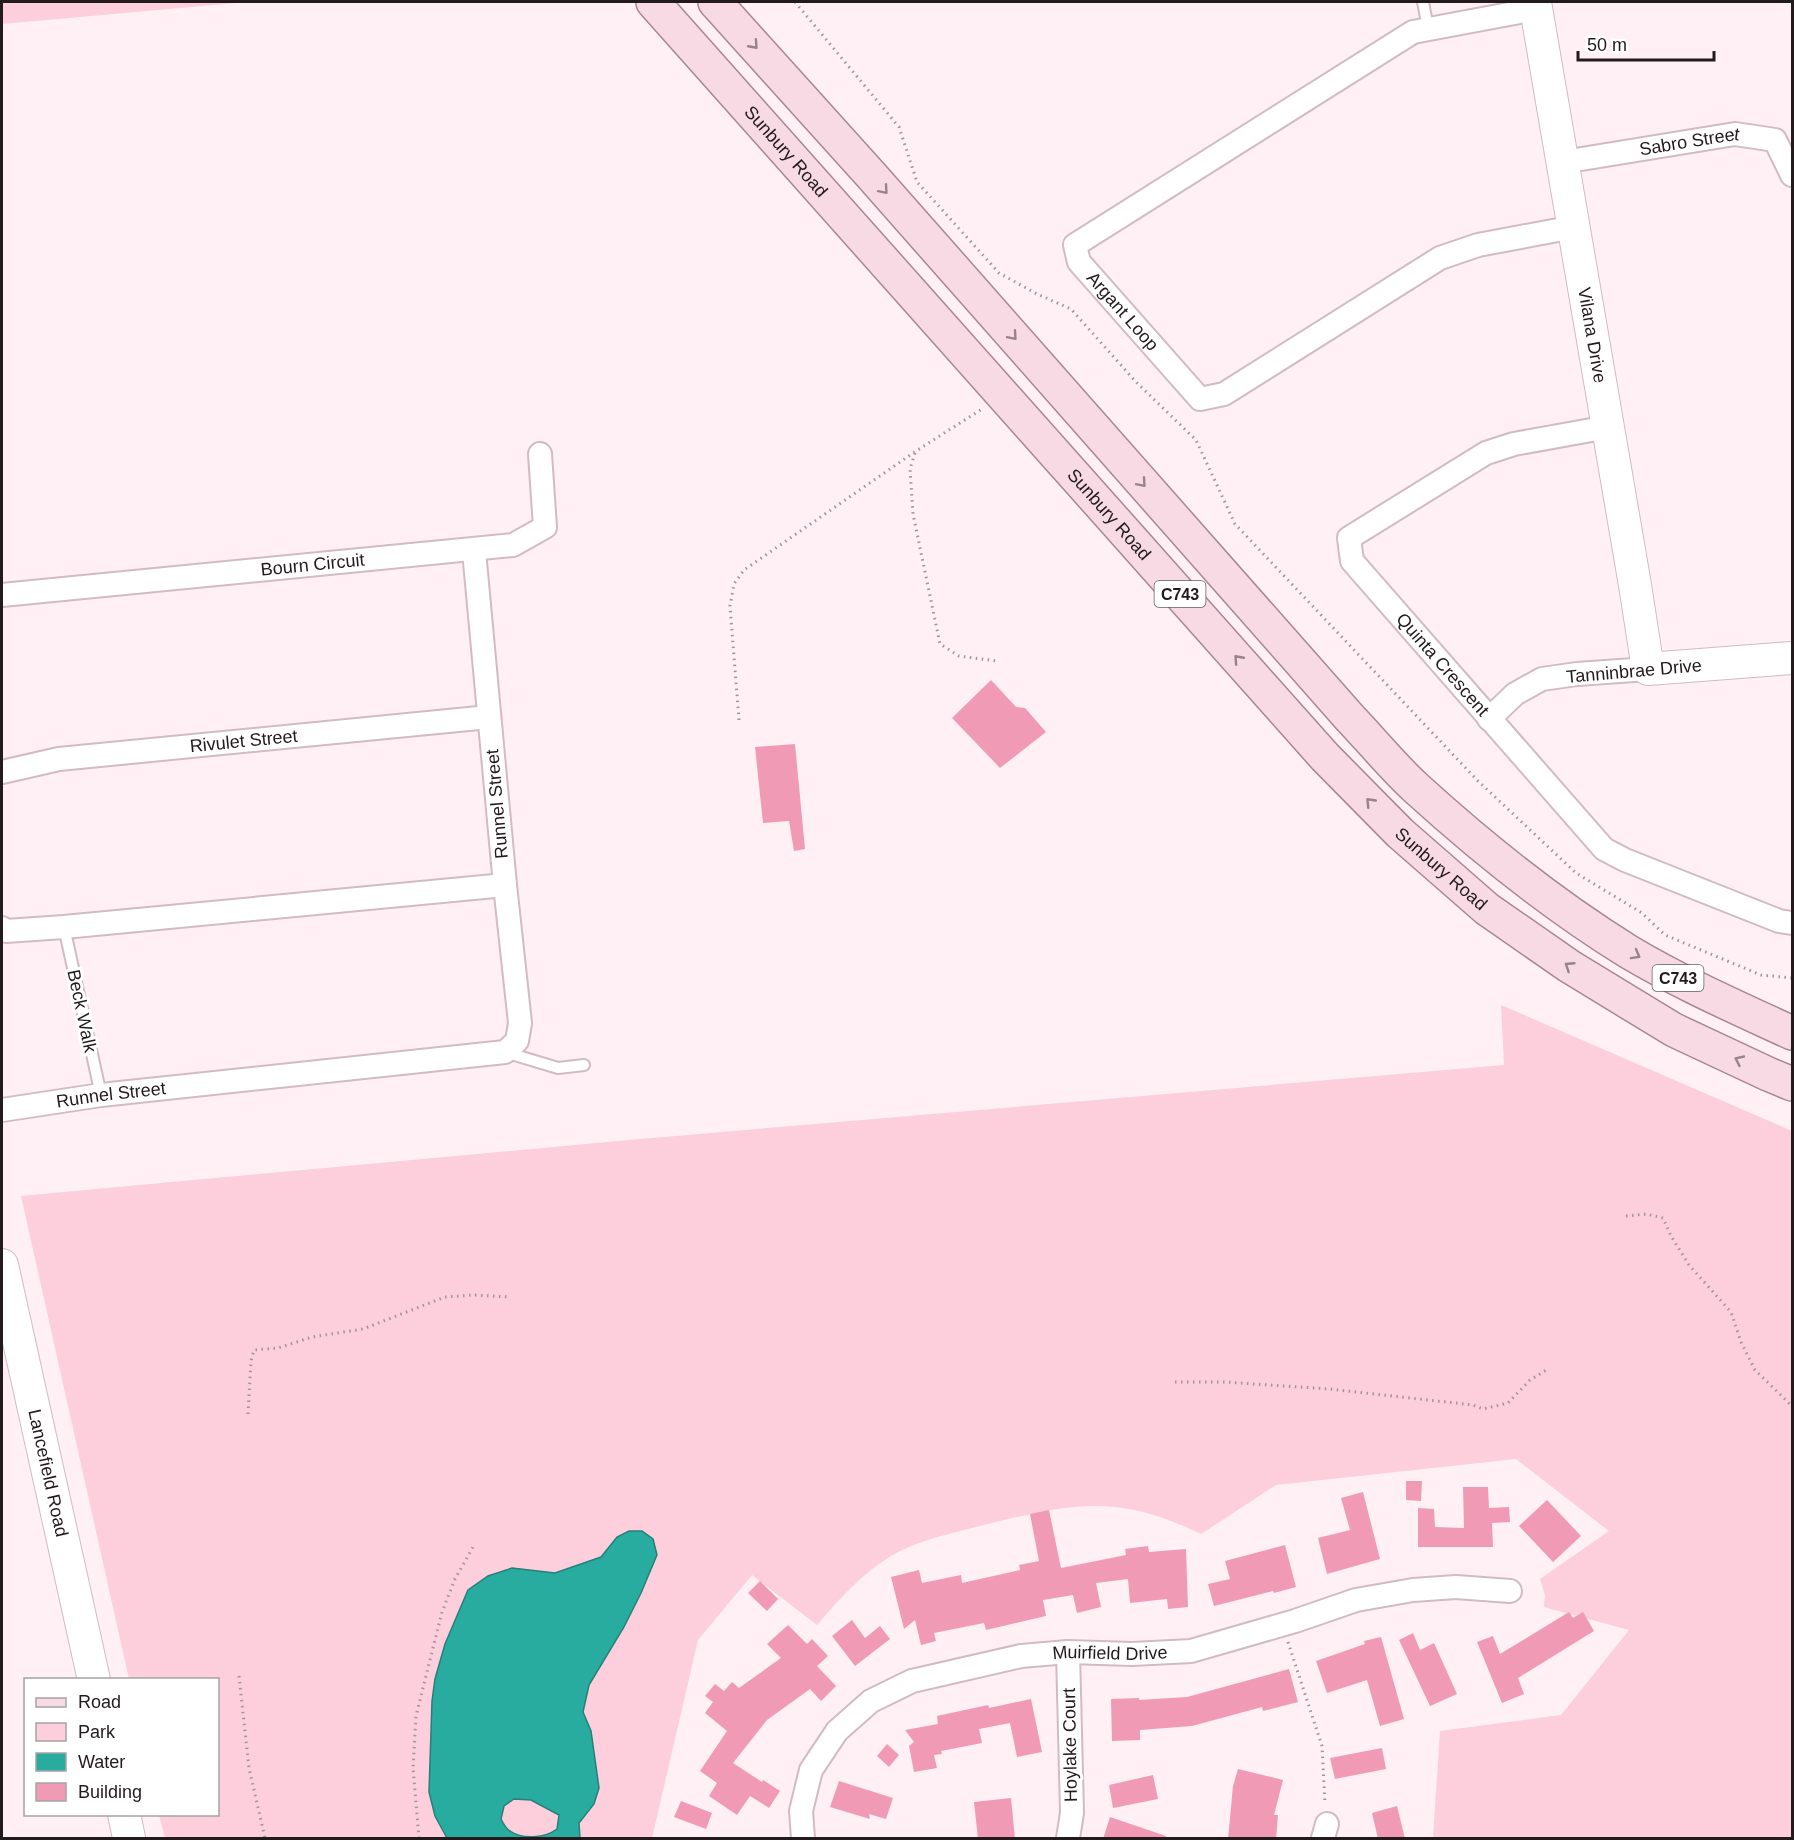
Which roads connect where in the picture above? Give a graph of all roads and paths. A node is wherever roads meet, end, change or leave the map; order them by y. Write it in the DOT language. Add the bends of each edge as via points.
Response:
graph roads {
  1 [pos="653,2"];
  2 [pos="715,2"];
  3 [pos="795,2"];
  4 [pos="1424,2"];
  5 [pos="1535,5"];
  6 [pos="1428,28"];
  7 [pos="1563,162"];
  8 [pos="1792,175"];
  9 [pos="1574,227"];
  10 [pos="1004,395"];
  11 [pos="1608,427"];
  12 [pos="916,451"];
  13 [pos="540,454"];
  14 [pos="474,551"];
  15 [pos="2,595"];
  16 [pos="1792,658"];
  17 [pos="997,661"];
  18 [pos="1648,669"];
  19 [pos="489,717"];
  20 [pos="740,720"];
  21 [pos="1489,720"];
  22 [pos="2,772"];
  23 [pos="505,885"];
  24 [pos="1792,922"];
  25 [pos="64,927"];
  26 [pos="2,928"];
  27 [pos="1792,978"];
  28 [pos="1792,1034"];
  29 [pos="505,1052"];
  30 [pos="584,1065"];
  31 [pos="1792,1084"];
  32 [pos="101,1095"];
  33 [pos="2,1110"];
  34 [pos="1626,1215"];
  35 [pos="2,1265"];
  36 [pos="510,1298"];
  37 [pos="1548,1369"];
  38 [pos="1175,1382"];
  39 [pos="1792,1406"];
  40 [pos="248,1414"];
  41 [pos="473,1546"];
  42 [pos="1510,1591"];
  43 [pos="1282,1625"];
  44 [pos="1068,1652"];
  45 [pos="239,1676"];
  46 [pos="94,1678"];
  47 [pos="124,1816"];
  48 [pos="1325,1831"];
  49 [pos="129,1839"];
  50 [pos="265,1839"];
  51 [pos="419,1839"];
  52 [pos="803,1839"];
  53 [pos="1068,1839"];
  1 -- 10 [label="main road, Sunbury Road / C743"];
  2 -- 28 [label="main road, C743, one-way" via="1415,787 1497,857 1630,952"];
  3 -- 27 [label="path" via="899,127 917,182 999,273 1071,309 1136,382 1196,440 1236,524 1478,781 1576,873 1642,913 1665,935 1761,975"];
  4 -- 6 [label="lane"];
  5 -- 6 [label="street, Argant Loop"];
  5 -- 7 [label="street, Vilana Drive"];
  6 -- 9 [label="street, Argant Loop" via="1413,32 1075,245 1079,262 1200,399 1224,394 1440,258 1478,245"];
  7 -- 8 [label="street, Sabro Street" via="1735,134 1775,140"];
  7 -- 9 [label="street, Vilana Drive"];
  9 -- 11 [label="street, Vilana Drive"];
  10 -- 12 [label="path"];
  31 -- 10 [label="main road, Sunbury Road / C743, one-way" via="1674,1030 1569,966 1487,909 1400,833 1325,757"];
  11 -- 18 [label="street, Vilana Drive"];
  11 -- 21 [label="street, Quinta Crescent" via="1486,453 1349,538 1352,561"];
  12 -- 17 [label="path" via="910,469 913,514 940,644 959,656"];
  12 -- 20 [label="path" via="744,570 734,584 730,606"];
  13 -- 14 [label="street, Bourn Circuit" via="545,527 513,545"];
  14 -- 15 [label="street, Bourn Circuit"];
  14 -- 19 [label="street, Runnel Street"];
  16 -- 18 [label="street, Tanninbrae Drive"];
  18 -- 21 [label="street, Tanninbrae Drive" via="1542,679 1515,694"];
  19 -- 22 [label="street, Rivulet Street" via="59,759"];
  19 -- 23 [label="street, Runnel Street"];
  21 -- 24 [label="street, Quinta Crescent" via="1604,849 1779,921"];
  23 -- 25 [label="street"];
  23 -- 29 [label="street, Runnel Street" via="520,1023 517,1041"];
  25 -- 26 [label="street" via="6,931"];
  25 -- 32 [label="lane, Beck Walk"];
  29 -- 30 [label="lane, Runnel Street" via="558,1068"];
  29 -- 32 [label="street, Runnel Street"];
  32 -- 33 [label="street, Runnel Street"];
  34 -- 39 [label="path" via="1663,1218 1689,1265 1731,1312 1755,1370"];
  35 -- 46 [label="street, Lancefield Road"];
  36 -- 40 [label="path" via="445,1297 363,1329 254,1350"];
  37 -- 38 [label="path" via="1530,1380 1508,1403 1483,1409 1473,1404 1329,1389"];
  41 -- 51 [label="path" via="442,1612 416,1716 413,1768"];
  42 -- 43 [label="street, Muirfield Drive" via="1455,1587 1413,1590 1356,1600"];
  43 -- 44 [label="street, Muirfield Drive" via="1191,1652"];
  43 -- 48 [label="path" via="1322,1746"];
  44 -- 52 [label="street, Muirfield Drive" via="1021,1656 912,1681 871,1701 837,1731 811,1770 801,1811"];
  44 -- 53 [label="street, Hoylake Court" via="1072,1813"];
  45 -- 50 [label="path" via="249,1768"];
  47 -- 49 [label="street"];
}
